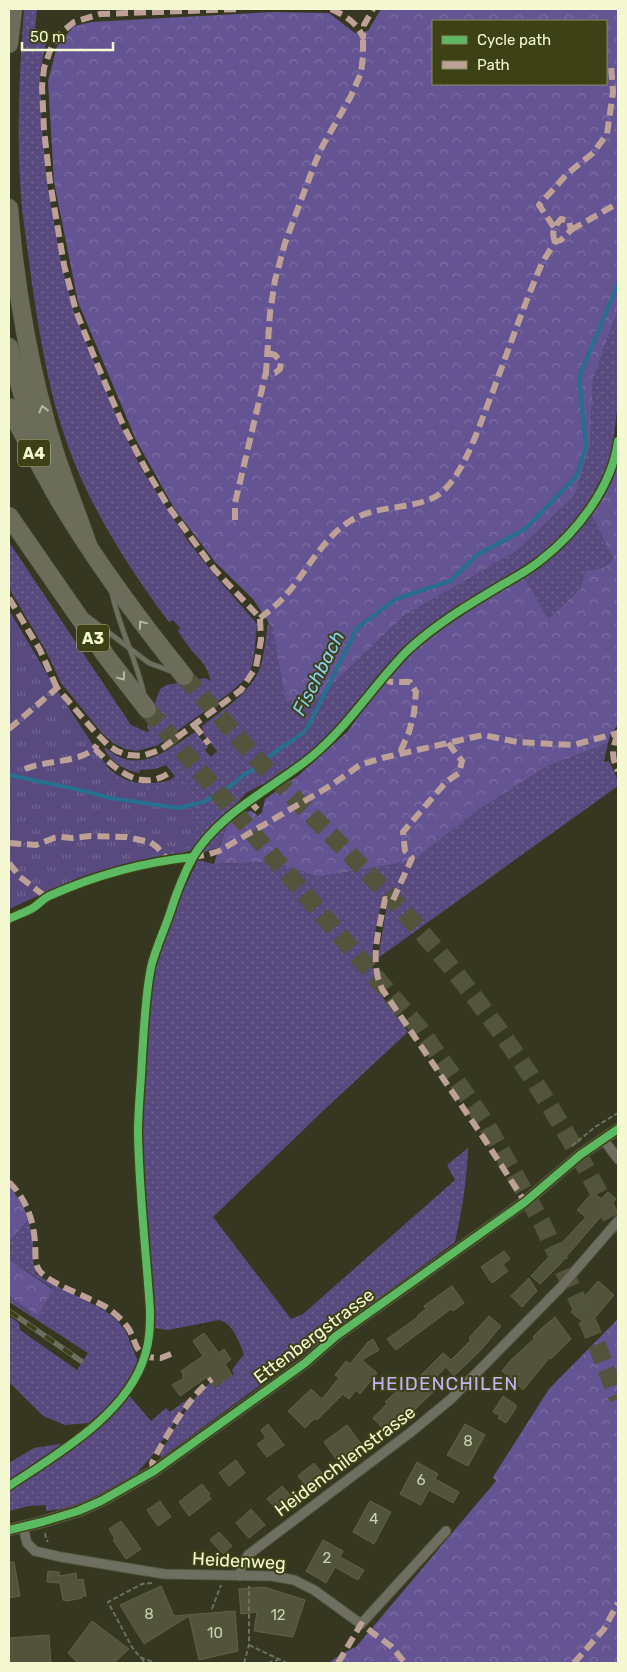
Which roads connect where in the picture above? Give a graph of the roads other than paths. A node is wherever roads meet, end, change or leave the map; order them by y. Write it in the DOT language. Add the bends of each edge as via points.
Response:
graph roads {
  1 [pos="12,9"];
  2 [pos="9,44"];
  3 [pos="9,208"];
  4 [pos="9,347"];
  5 [pos="9,408"];
  6 [pos="59,498"];
  7 [pos="9,507"];
  8 [pos="9,516"];
  9 [pos="88,545"];
  10 [pos="43,566"];
  11 [pos="108,576"];
  12 [pos="68,602"];
  13 [pos="129,648"];
  14 [pos="184,676"];
  15 [pos="147,708"];
  16 [pos="618,1129"];
  17 [pos="603,1139"];
  18 [pos="618,1158"];
  19 [pos="618,1221"];
  20 [pos="23,1527"];
  21 [pos="9,1530"];
  22 [pos="446,1531"];
  23 [pos="244,1576"];
  1 -- 2 [label="highway"];
  9 -- 3 [label="highway, one-way" via="44,412 22,311"];
  4 -- 6 [label="highway" via="30,421"];
  5 -- 6 [label="highway, A4"];
  6 -- 9 [label="highway"];
  7 -- 10 [label="highway, A3"];
  8 -- 10 [label="highway, A3"];
  9 -- 11 [label="highway"];
  10 -- 12 [label="highway, A3"];
  11 -- 13 [label="lane"];
  14 -- 11 [label="highway, one-way"];
  12 -- 13 [label="lane"];
  12 -- 15 [label="highway, A3, one-way"];
  13 -- 14 [label="lane" via="149,663"];
  13 -- 15 [label="lane" via="140,675"];
  16 -- 17 [label="street, Ettenbergstrasse"];
  17 -- 18 [label="street"];
  17 -- 20 [label="street, Ettenbergstrasse" via="525,1202 154,1471 86,1508"];
  19 -- 23 [label="street, Heidenchilenstrasse" via="556,1292 451,1399 248,1555 241,1567"];
  20 -- 21 [label="street, Ettenbergstrasse"];
  20 -- 23 [label="street, Heidenweg" via="27,1544 43,1553 164,1574"];
  22 -- 23 [label="street, Heidenweg" via="361,1624 314,1590 294,1580"];
}
